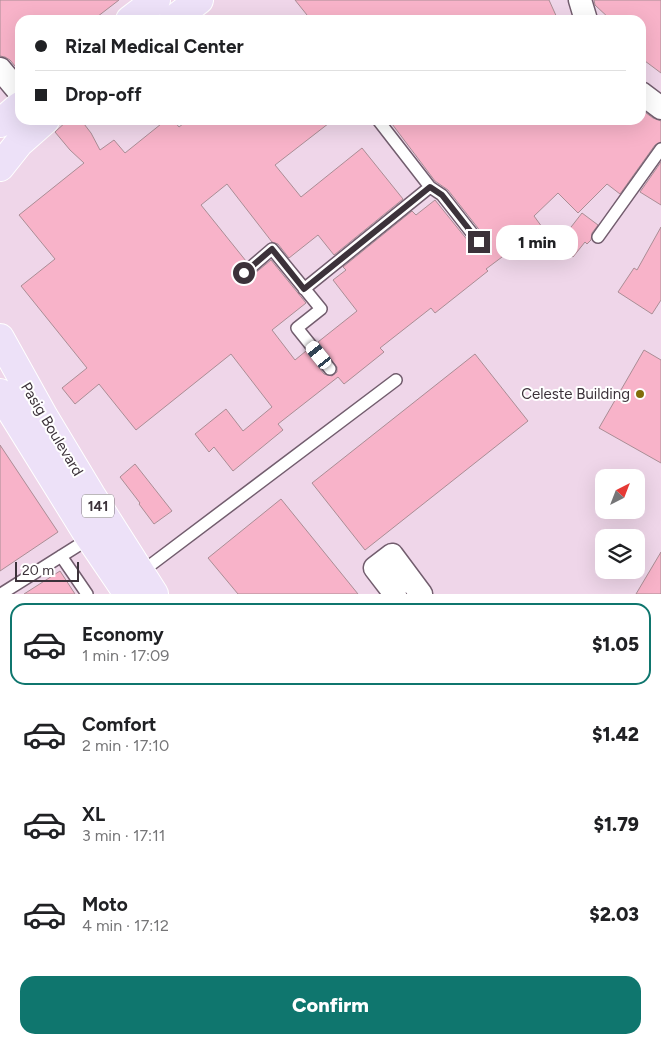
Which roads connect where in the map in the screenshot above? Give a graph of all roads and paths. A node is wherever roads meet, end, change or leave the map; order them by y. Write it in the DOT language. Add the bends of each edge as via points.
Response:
graph roads {
  1 [pos="156,0"];
  2 [pos="199,0"];
  3 [pos="580,0"];
  4 [pos="136,15"];
  5 [pos="180,15"];
  6 [pos="584,15"];
  7 [pos="0,68"];
  8 [pos="15,87"];
  9 [pos="646,97"];
  10 [pos="661,108"];
  11 [pos="15,110"];
  12 [pos="0,123"];
  13 [pos="39,125"];
  14 [pos="382,125"];
  15 [pos="661,149"];
  16 [pos="0,167"];
  17 [pos="430,187"];
  18 [pos="598,237"];
  19 [pos="479,242"];
  20 [pos="244,273"];
  21 [pos="304,289"];
  22 [pos="0,338"];
  23 [pos="330,369"];
  24 [pos="396,380"];
  25 [pos="0,393"];
  26 [pos="90,538"];
  27 [pos="61,556"];
  28 [pos="136,587"];
  29 [pos="1,594"];
  30 [pos="87,594"];
  31 [pos="395,594"];
  32 [pos="421,594"];
  1 -- 4 [label="main road"];
  2 -- 5 [label="main road"];
  3 -- 6 [label="street"];
  7 -- 8 [label="street"];
  9 -- 10 [label="street"];
  11 -- 12 [label="main road"];
  13 -- 16 [label="main road" via="19,143"];
  14 -- 17 [label="lane"];
  15 -- 18 [label="lane"];
  17 -- 19 [label="lane" via="442,195"];
  17 -- 21 [label="lane"];
  20 -- 21 [label="lane" via="272,249"];
  21 -- 23 [label="lane" via="321,309 297,328"];
  22 -- 28 [label="main road, Pasig Boulevard / 141"];
  24 -- 28 [label="lane"];
  25 -- 26 [label="main road, Pasig Boulevard / 141"];
  26 -- 27 [label="lane"];
  26 -- 28 [label="main road, Pasig Boulevard / 141"];
  27 -- 29 [label="lane"];
  27 -- 30 [label="lane"];
  31 -- 32 [label="street" via="375,568 392,555"];
}
